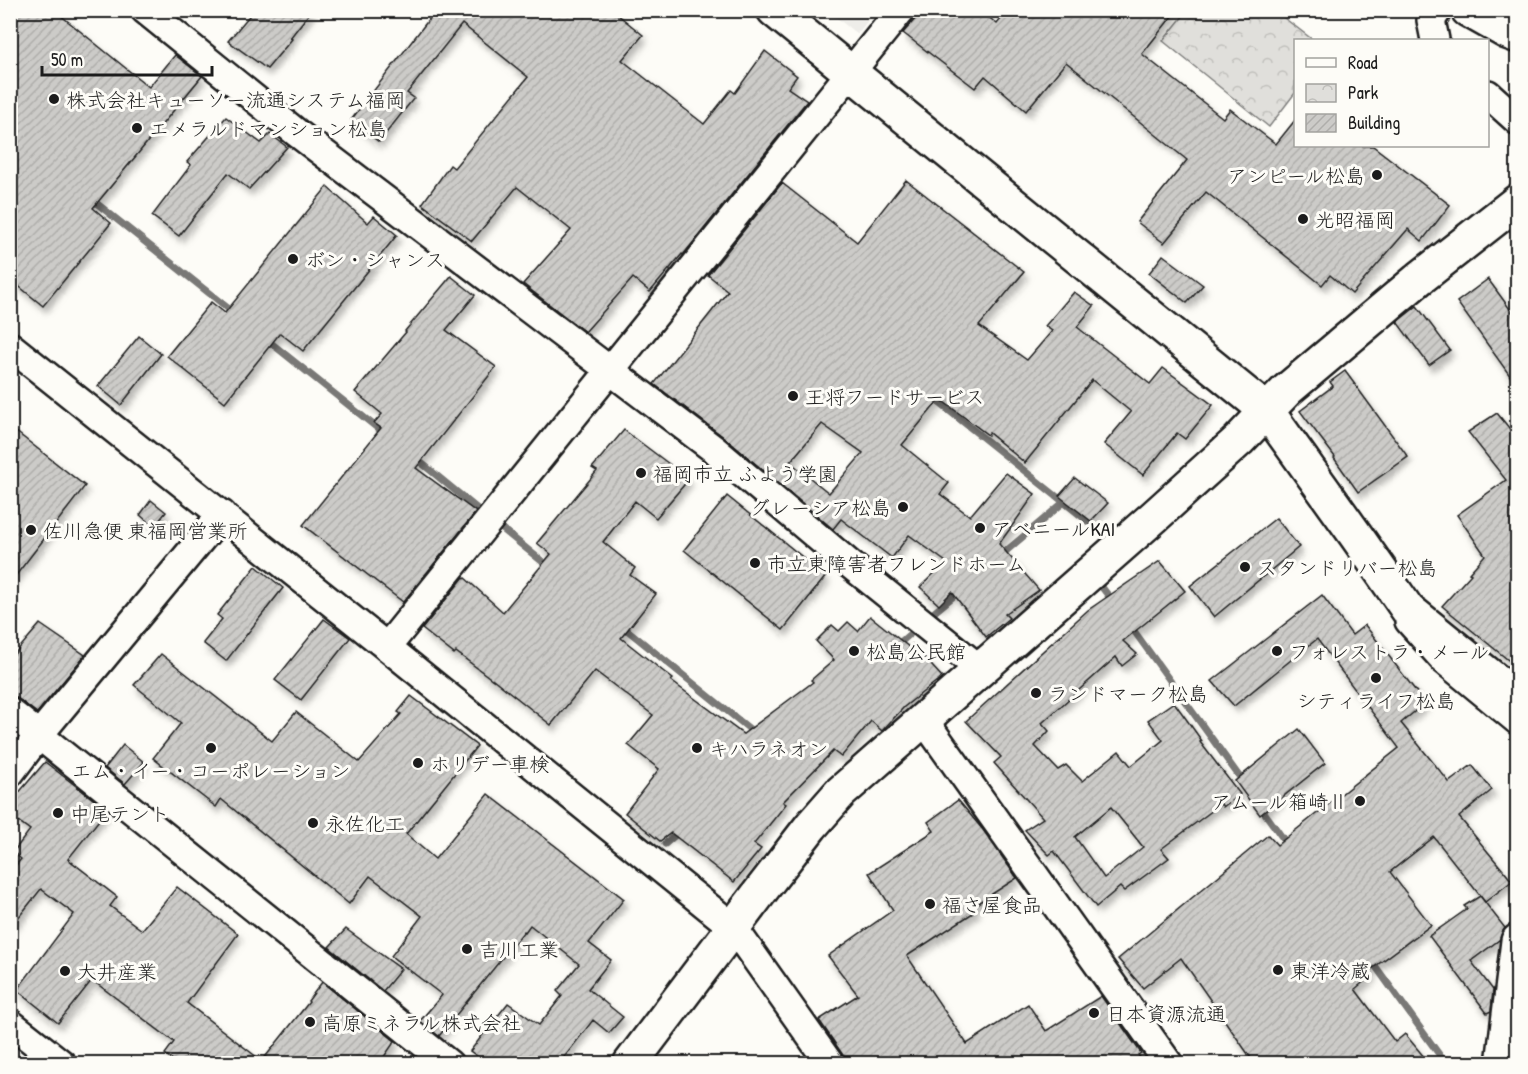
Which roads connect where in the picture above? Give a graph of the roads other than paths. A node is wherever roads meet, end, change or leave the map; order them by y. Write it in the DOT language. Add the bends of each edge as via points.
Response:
graph roads {
  1 [pos="145,10"];
  2 [pos="774,10"];
  3 [pos="901,10"];
  4 [pos="1438,10"];
  5 [pos="1468,10"];
  6 [pos="1518,36"];
  7 [pos="1435,39"];
  8 [pos="851,72"];
  9 [pos="1489,94"];
  10 [pos="1518,121"];
  11 [pos="1518,201"];
  12 [pos="10,346"];
  13 [pos="611,371"];
  14 [pos="1267,411"];
  15 [pos="222,514"];
  16 [pos="1410,613"];
  17 [pos="387,647"];
  18 [pos="981,670"];
  19 [pos="1518,694"];
  20 [pos="10,712"];
  21 [pos="924,720"];
  22 [pos="1518,721"];
  23 [pos="39,735"];
  24 [pos="10,773"];
  25 [pos="734,927"];
  26 [pos="1518,941"];
  27 [pos="10,1023"];
  28 [pos="62,1064"];
  29 [pos="449,1064"];
  30 [pos="630,1064"];
  31 [pos="830,1064"];
  32 [pos="1169,1064"];
  33 [pos="1503,1064"];
  1 -- 13 [label="street" via="297,133"];
  2 -- 8 [label="street"];
  3 -- 8 [label="street"];
  4 -- 7 [label="street" via="1431,20"];
  5 -- 6 [label="street"];
  8 -- 13 [label="street"];
  8 -- 14 [label="street"];
  9 -- 10 [label="street"];
  11 -- 14 [label="street" via="1420,278"];
  12 -- 15 [label="street"];
  13 -- 17 [label="street"];
  13 -- 18 [label="street" via="715,450"];
  14 -- 16 [label="street"];
  14 -- 18 [label="street"];
  15 -- 17 [label="street"];
  15 -- 23 [label="street"];
  16 -- 19 [label="street" via="1416,612"];
  16 -- 22 [label="street" via="1409,621 1443,660"];
  17 -- 25 [label="street"];
  18 -- 21 [label="street"];
  20 -- 23 [label="street"];
  21 -- 25 [label="street" via="840,793"];
  21 -- 32 [label="street"];
  23 -- 24 [label="street"];
  23 -- 29 [label="street"];
  25 -- 30 [label="street"];
  25 -- 31 [label="street"];
  26 -- 33 [label="street"];
  27 -- 28 [label="street"];
}
